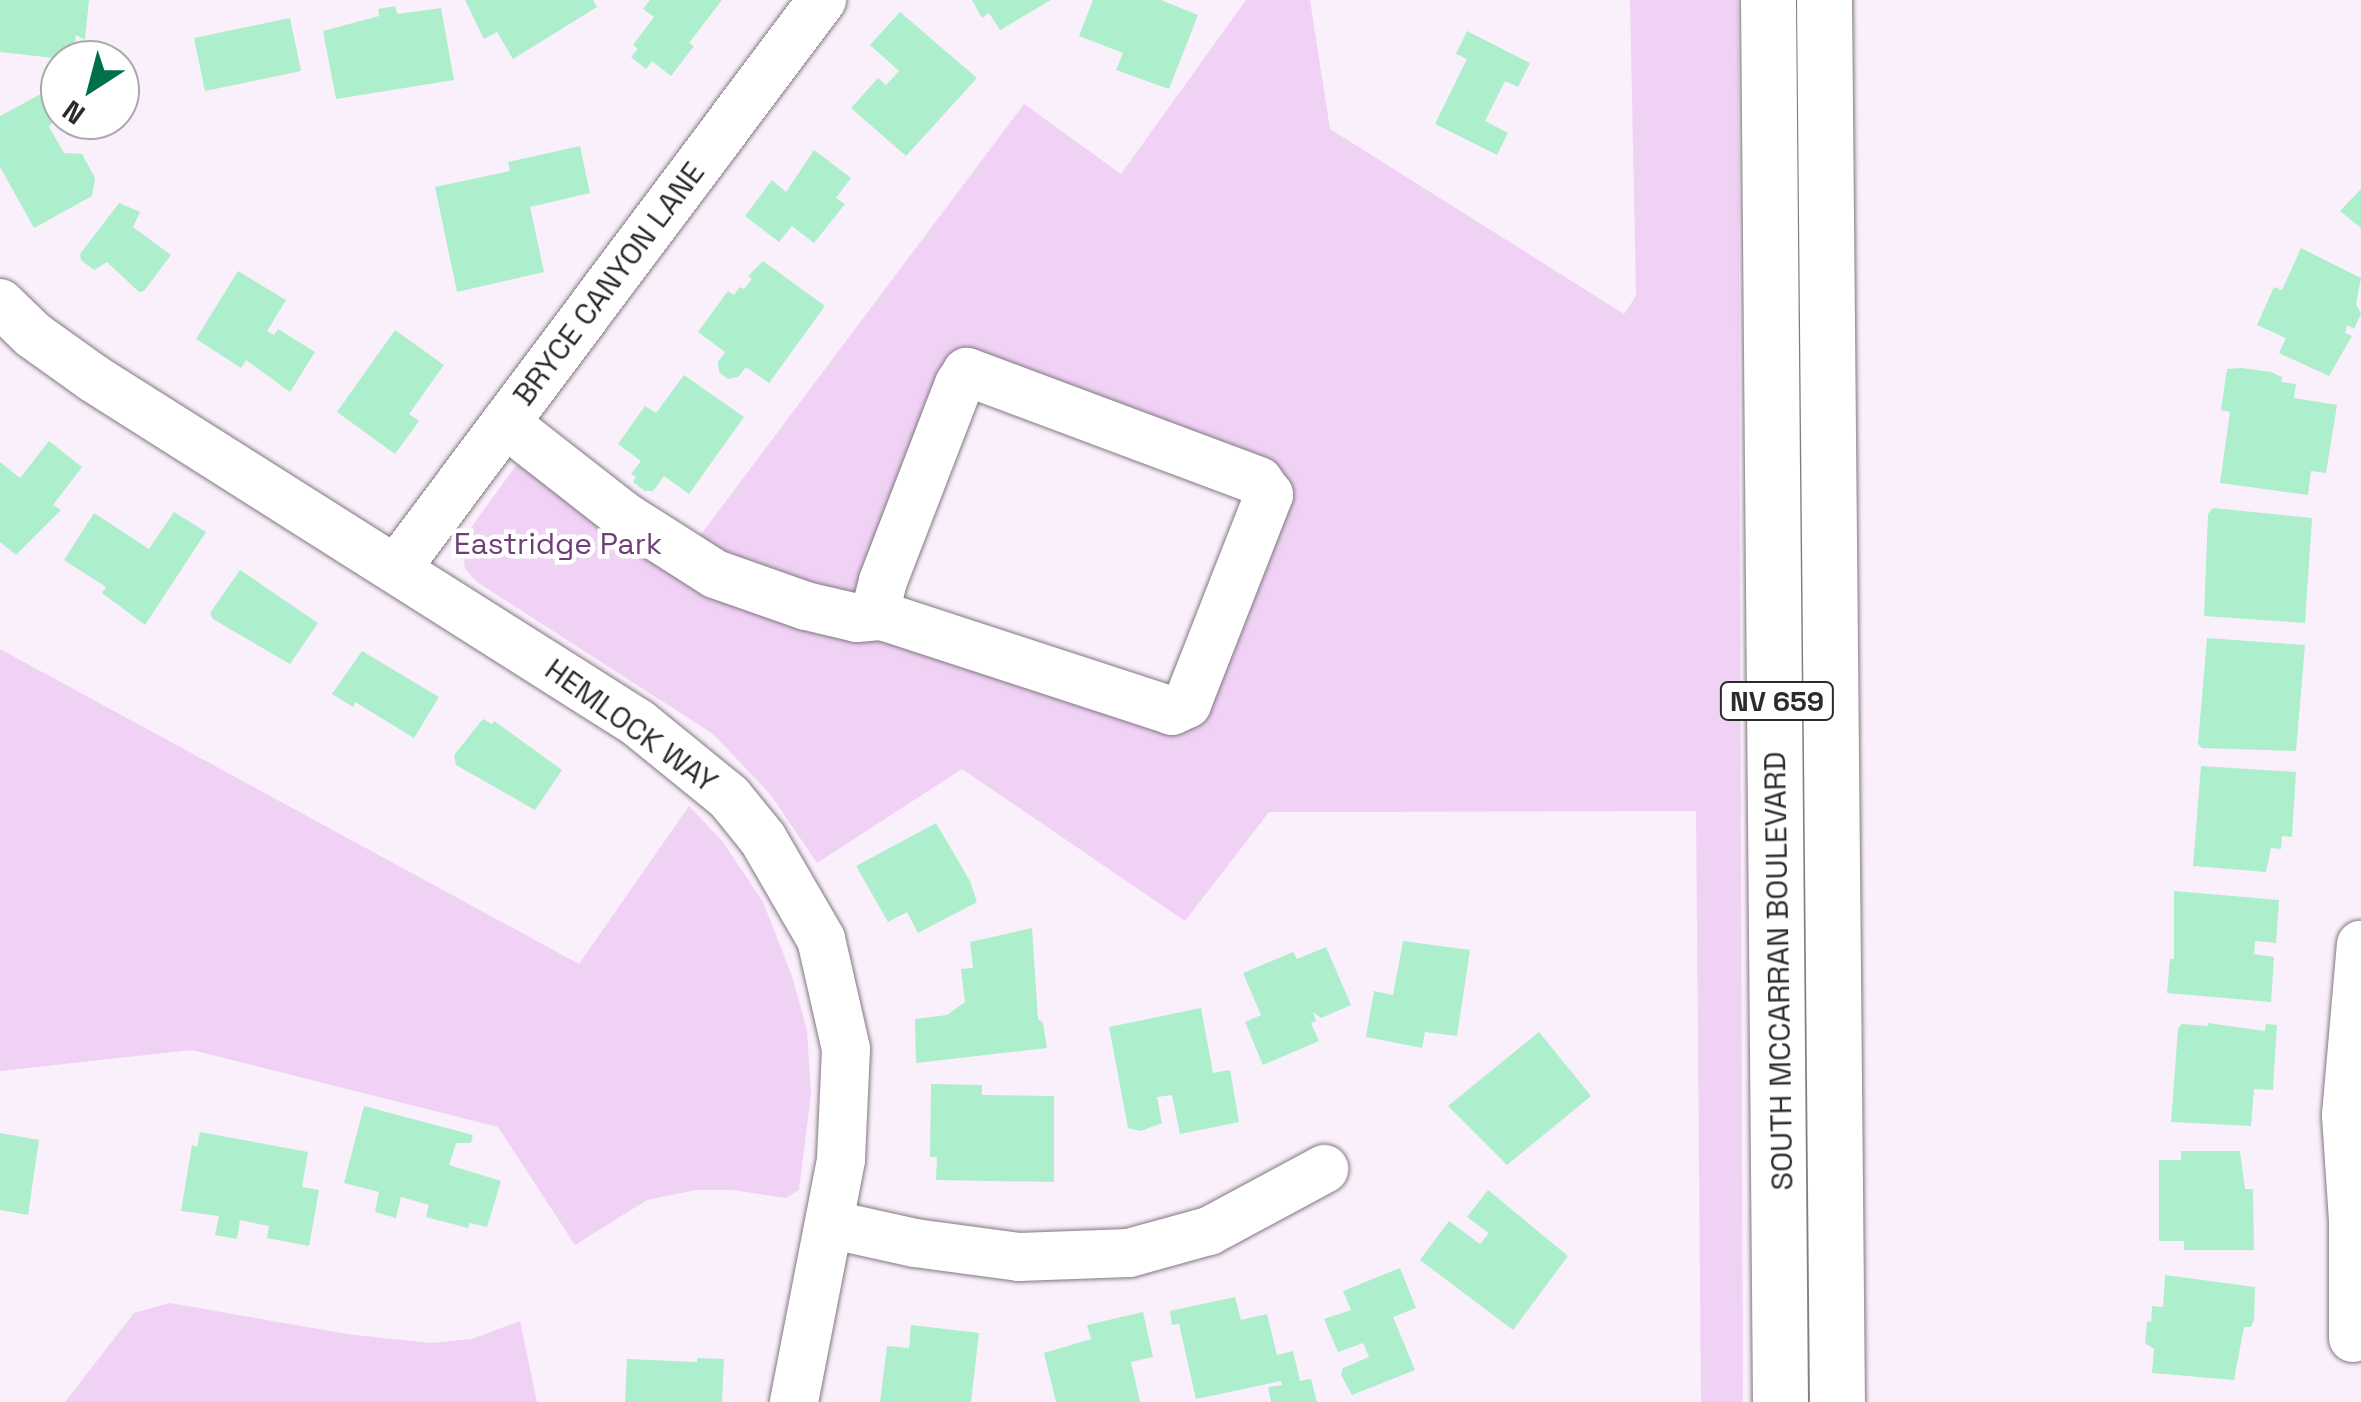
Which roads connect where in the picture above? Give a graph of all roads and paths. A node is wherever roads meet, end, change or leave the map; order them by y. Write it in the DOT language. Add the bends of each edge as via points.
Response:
graph roads {
  1 [pos="822,0"];
  2 [pos="1768,0"];
  3 [pos="1824,0"];
  4 [pos="0,303"];
  5 [pos="505,424"];
  6 [pos="396,569"];
  7 [pos="882,616"];
  8 [pos="2361,945"];
  9 [pos="1324,1169"];
  10 [pos="2357,1221"];
  11 [pos="829,1224"];
  12 [pos="2353,1338"];
  13 [pos="794,1402"];
  14 [pos="1780,1402"];
  15 [pos="1837,1402"];
  1 -- 5 [label="street, BRYCE CANYON LANE"];
  2 -- 14 [label="main road, SOUTH MCCARRAN BOULEVARD / NV 659"];
  3 -- 15 [label="main road, SOUTH MCCARRAN BOULEVARD / NV 659"];
  4 -- 6 [label="street, HEMLOCK WAY" via="93,378"];
  5 -- 6 [label="street, BRYCE CANYON LANE"];
  5 -- 7 [label="street" via="624,516 715,574 806,606 858,618"];
  6 -- 11 [label="street, HEMLOCK WAY" via="686,758 763,839 820,939 846,1049 847,1106"];
  7 -- 7 [label="street" via="1172,711 1187,704 1269,496 1259,480 967,372 883,581"];
  8 -- 10 [label="street" via="2346,1115"];
  9 -- 11 [label="street" via="1209,1230 1129,1253 1019,1257"];
  10 -- 12 [label="street"];
  11 -- 13 [label="street, HEMLOCK WAY"];
}
